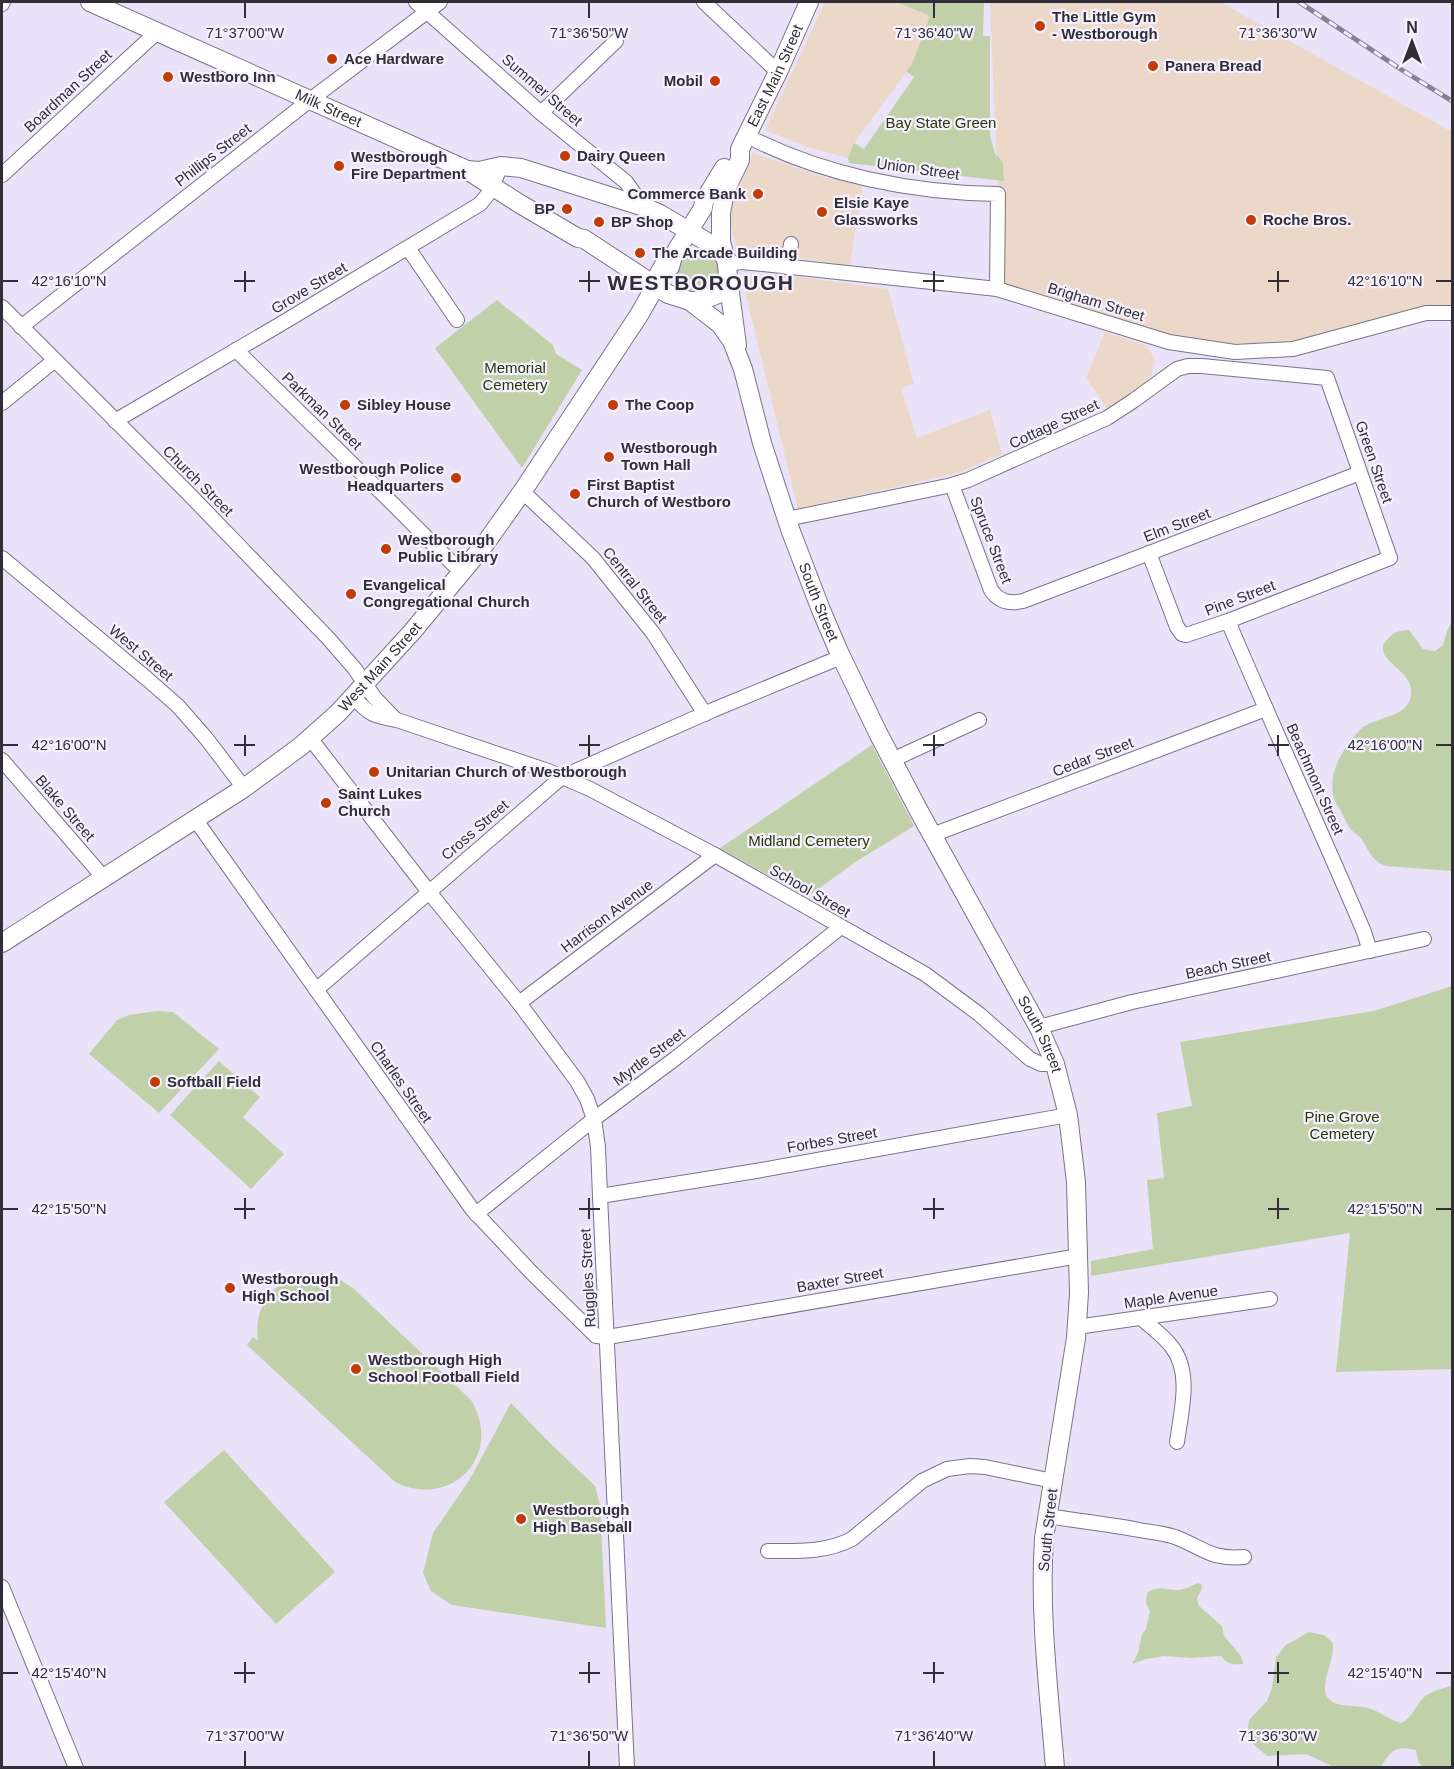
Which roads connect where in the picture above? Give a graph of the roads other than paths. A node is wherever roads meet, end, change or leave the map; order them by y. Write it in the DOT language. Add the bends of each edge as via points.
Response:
graph roads {
  1 [pos="90,2"];
  2 [pos="416,2"];
  3 [pos="440,2"];
  4 [pos="704,2"];
  5 [pos="809,2"];
  6 [pos="427,12"];
  7 [pos="158,32"];
  8 [pos="616,41"];
  9 [pos="778,72"];
  10 [pos="310,100"];
  11 [pos="541,113"];
  12 [pos="743,143"];
  13 [pos="501,166"];
  14 [pos="467,170"];
  15 [pos="2,175"];
  16 [pos="493,186"];
  17 [pos="704,201"];
  18 [pos="644,207"];
  19 [pos="663,216"];
  20 [pos="689,231"];
  21 [pos="707,243"];
  22 [pos="791,244"];
  23 [pos="408,248"];
  24 [pos="675,254"];
  25 [pos="727,266"];
  26 [pos="787,267"];
  27 [pos="998,289"];
  28 [pos="654,290"];
  29 [pos="686,300"];
  30 [pos="2,307"];
  31 [pos="1452,313"];
  32 [pos="457,320"];
  33 [pos="21,327"];
  34 [pos="236,350"];
  35 [pos="739,358"];
  36 [pos="55,360"];
  37 [pos="1327,378"];
  38 [pos="2,403"];
  39 [pos="116,421"];
  40 [pos="1360,473"];
  41 [pos="952,485"];
  42 [pos="523,492"];
  43 [pos="787,519"];
  44 [pos="1149,553"];
  45 [pos="2,558"];
  46 [pos="1390,558"];
  47 [pos="461,572"];
  48 [pos="1005,601"];
  49 [pos="1228,621"];
  50 [pos="841,657"];
  51 [pos="360,690"];
  52 [pos="1266,709"];
  53 [pos="705,714"];
  54 [pos="979,720"];
  55 [pos="310,738"];
  56 [pos="2,760"];
  57 [pos="892,760"];
  58 [pos="562,777"];
  59 [pos="244,788"];
  60 [pos="195,819"];
  61 [pos="932,835"];
  62 [pos="715,855"];
  63 [pos="104,878"];
  64 [pos="429,892"];
  65 [pos="842,927"];
  66 [pos="1424,939"];
  67 [pos="2,944"];
  68 [pos="1370,951"];
  69 [pos="316,990"];
  70 [pos="519,1003"];
  71 [pos="1039,1027"];
  72 [pos="1055,1064"];
  73 [pos="1068,1115"];
  74 [pos="594,1119"];
  75 [pos="600,1196"];
  76 [pos="476,1214"];
  77 [pos="1079,1256"];
  78 [pos="1270,1299"];
  79 [pos="1141,1318"];
  80 [pos="1077,1327"];
  81 [pos="608,1337"];
  82 [pos="1177,1442"];
  83 [pos="1053,1481"];
  84 [pos="1047,1516"];
  85 [pos="768,1551"];
  86 [pos="1244,1557"];
  87 [pos="2,1587"];
  88 [pos="76,1767"];
  89 [pos="627,1767"];
  90 [pos="1055,1767"];
  1 -- 7 [label="main road, Milk Street"];
  2 -- 6 [label="street, Summer Street"];
  3 -- 6 [label="street, Phillips Street"];
  4 -- 9 [label="street"];
  5 -- 9 [label="main road, East Main Street"];
  6 -- 10 [label="street, Phillips Street"];
  6 -- 11 [label="street, Summer Street"];
  7 -- 10 [label="main road, Milk Street"];
  7 -- 15 [label="street, Boardman Street"];
  8 -- 11 [label="street"];
  9 -- 12 [label="main road, East Main Street"];
  10 -- 14 [label="main road, Milk Street"];
  10 -- 33 [label="street, Phillips Street"];
  11 -- 18 [label="street, Summer Street" via="626,182"];
  12 -- 17 [label="main road, East Main Street"];
  12 -- 25 [label="main road, East Main Street" via="740,160 725,191 720,219"];
  12 -- 27 [label="street, Union Street" via="859,177 930,189 998,194"];
  13 -- 14 [label="main road, Milk Street"];
  13 -- 16 [label="street, Grove Street"];
  13 -- 18 [label="main road, Milk Street" via="522,168"];
  14 -- 16 [label="main road, Milk Street"];
  16 -- 23 [label="street, Grove Street" via="480,204"];
  16 -- 28 [label="main road, Milk Street" via="602,250"];
  17 -- 19 [label="main road" via="685,214"];
  17 -- 20 [label="main road, East Main Street"];
  18 -- 19 [label="main road, Milk Street"];
  19 -- 20 [label="main road, Milk Street"];
  20 -- 21 [label="main road, Milk Street"];
  20 -- 24 [label="main road, East Main Street"];
  21 -- 24 [label="main road" via="691,242"];
  21 -- 25 [label="main road" via="714,246"];
  22 -- 26 [label="street"];
  23 -- 32 [label="street"];
  23 -- 34 [label="street, Grove Street"];
  24 -- 28 [label="main road, West Main Street" via="666,261"];
  24 -- 29 [label="main road" via="670,278"];
  25 -- 26 [label="street, Brigham Street" via="741,262"];
  25 -- 29 [label="main road" via="722,291 705,300"];
  25 -- 35 [label="main road, South Street"];
  26 -- 27 [label="street, Brigham Street"];
  27 -- 31 [label="street, Brigham Street" via="1169,342 1235,352 1293,349 1426,313"];
  28 -- 29 [label="main road, Milk Street"];
  28 -- 42 [label="main road, West Main Street"];
  29 -- 35 [label="main road, South Street" via="708,313 724,329"];
  30 -- 33 [label="street, Church Street"];
  33 -- 36 [label="street, Church Street"];
  34 -- 39 [label="street, Grove Street"];
  34 -- 47 [label="street, Parkman Street"];
  35 -- 43 [label="main road, South Street"];
  36 -- 38 [label="street"];
  36 -- 39 [label="street, Church Street"];
  37 -- 40 [label="street, Green Street"];
  37 -- 41 [label="street, Cottage Street" via="1182,367 1107,418"];
  39 -- 51 [label="street, Church Street" via="320,630 355,669"];
  40 -- 44 [label="street, Elm Street"];
  40 -- 46 [label="street, Green Street"];
  41 -- 43 [label="street, Cottage Street"];
  41 -- 48 [label="street, Spruce Street" via="989,585 996,597"];
  42 -- 47 [label="main road, West Main Street"];
  42 -- 53 [label="street, Central Street" via="593,558 653,633"];
  43 -- 50 [label="main road, South Street"];
  44 -- 48 [label="street, Elm Street" via="1023,601"];
  44 -- 49 [label="street, Pine Street" via="1182,634 1190,635"];
  45 -- 59 [label="street, West Street" via="178,706"];
  46 -- 49 [label="street, Pine Street"];
  47 -- 51 [label="main road, West Main Street"];
  49 -- 52 [label="street, Beachmont Street"];
  50 -- 53 [label="street, Cross Street"];
  50 -- 57 [label="main road, South Street"];
  51 -- 55 [label="main road, West Main Street"];
  51 -- 58 [label="street, School Street" via="374,697 397,720"];
  52 -- 61 [label="street, Cedar Street"];
  52 -- 68 [label="street, Beachmont Street"];
  53 -- 58 [label="street, Cross Street"];
  54 -- 57 [label="street"];
  55 -- 59 [label="main road, West Main Street"];
  55 -- 64 [label="street, Ruggles Street"];
  56 -- 63 [label="street, Blake Street"];
  57 -- 61 [label="main road, South Street"];
  58 -- 62 [label="street, School Street"];
  58 -- 64 [label="street, Cross Street"];
  59 -- 60 [label="main road, West Main Street"];
  60 -- 63 [label="main road, West Main Street"];
  60 -- 69 [label="street, Charles Street"];
  61 -- 71 [label="main road, South Street"];
  62 -- 65 [label="street, School Street"];
  62 -- 70 [label="street, Harrison Avenue"];
  63 -- 67 [label="main road, West Main Street"];
  64 -- 69 [label="street, Cross Street"];
  64 -- 70 [label="street, Ruggles Street"];
  65 -- 72 [label="street, School Street" via="944,987 1030,1059"];
  65 -- 74 [label="street, Myrtle Street"];
  66 -- 68 [label="street, Beach Street"];
  68 -- 71 [label="street, Beach Street" via="1132,1002"];
  69 -- 76 [label="street, Charles Street"];
  70 -- 74 [label="street, Ruggles Street" via="577,1081"];
  71 -- 72 [label="main road, South Street"];
  72 -- 73 [label="main road, South Street"];
  73 -- 75 [label="street, Forbes Street"];
  73 -- 77 [label="main road, South Street"];
  74 -- 75 [label="street, Ruggles Street"];
  74 -- 76 [label="street, Myrtle Street"];
  75 -- 81 [label="street, Ruggles Street"];
  76 -- 81 [label="street, Charles Street" via="596,1336"];
  77 -- 80 [label="main road, South Street"];
  77 -- 81 [label="street, Baxter Street"];
  78 -- 79 [label="street, Maple Avenue"];
  79 -- 80 [label="street, Maple Avenue"];
  79 -- 82 [label="street" via="1172,1347 1180,1362 1183,1394"];
  80 -- 83 [label="main road, South Street"];
  81 -- 89 [label="street, Ruggles Street"];
  83 -- 84 [label="main road, South Street"];
  83 -- 85 [label="street" via="985,1467 947,1469 922,1481 842,1545 819,1550"];
  84 -- 86 [label="street" via="1156,1533 1217,1556"];
  84 -- 90 [label="main road, South Street" via="1042,1583"];
  87 -- 88 [label="street"];
}
